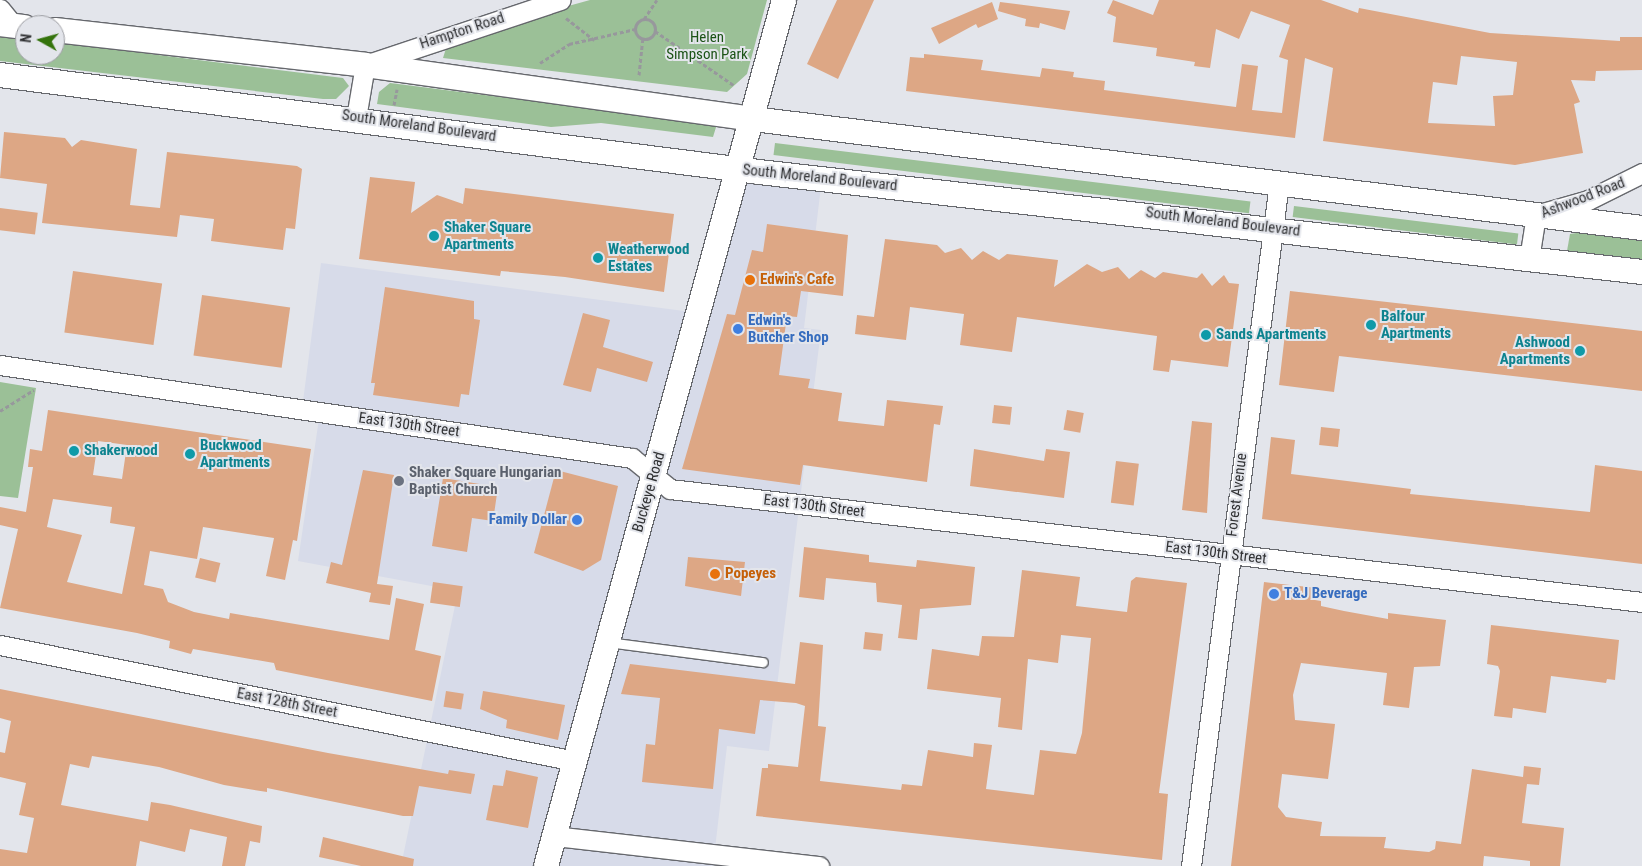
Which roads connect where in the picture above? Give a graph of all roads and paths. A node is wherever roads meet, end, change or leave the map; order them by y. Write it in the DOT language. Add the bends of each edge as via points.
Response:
graph roads {
  1 [pos="658,0"];
  2 [pos="784,0"];
  3 [pos="559,6"];
  4 [pos="644,19"];
  5 [pos="635,29"];
  6 [pos="65,31"];
  7 [pos="655,31"];
  8 [pos="595,40"];
  9 [pos="643,40"];
  10 [pos="540,63"];
  11 [pos="365,65"];
  12 [pos="0,74"];
  13 [pos="639,74"];
  14 [pos="398,86"];
  15 [pos="735,86"];
  16 [pos="393,108"];
  17 [pos="356,118"];
  18 [pos="753,119"];
  19 [pos="739,169"];
  20 [pos="1642,173"];
  21 [pos="1279,183"];
  22 [pos="1536,215"];
  23 [pos="1273,228"];
  24 [pos="1642,228"];
  25 [pos="1529,259"];
  26 [pos="1642,272"];
  27 [pos="0,365"];
  28 [pos="36,388"];
  29 [pos="0,411"];
  30 [pos="653,478"];
  31 [pos="1229,554"];
  32 [pos="1642,602"];
  33 [pos="608,642"];
  34 [pos="0,645"];
  35 [pos="764,662"];
  36 [pos="575,761"];
  37 [pos="554,836"];
  38 [pos="546,866"];
  39 [pos="818,866"];
  40 [pos="1191,866"];
  1 -- 4 [label="path"];
  2 -- 18 [label="street, Buckeye Road"];
  3 -- 8 [label="path"];
  3 -- 11 [label="street, Hampton Road"];
  4 -- 5 [label="path"];
  4 -- 7 [label="path" via="653,24"];
  5 -- 8 [label="path"];
  5 -- 9 [label="path"];
  6 -- 11 [label="street"];
  7 -- 9 [label="path"];
  7 -- 15 [label="path"];
  8 -- 10 [label="path" via="569,44"];
  9 -- 13 [label="path"];
  11 -- 17 [label="street"];
  11 -- 18 [label="street"];
  12 -- 17 [label="street, South Moreland Boulevard"];
  14 -- 16 [label="path"];
  17 -- 19 [label="street, South Moreland Boulevard"];
  18 -- 19 [label="street, Buckeye Road"];
  18 -- 21 [label="street"];
  19 -- 23 [label="street, South Moreland Boulevard"];
  19 -- 30 [label="street, Buckeye Road"];
  20 -- 22 [label="street, Ashwood Road" via="1588,200"];
  21 -- 22 [label="street"];
  21 -- 23 [label="street, Forest Avenue"];
  22 -- 24 [label="street"];
  22 -- 25 [label="street, Ashwood Road"];
  23 -- 25 [label="street, South Moreland Boulevard"];
  23 -- 31 [label="street, Forest Avenue"];
  25 -- 26 [label="street, South Moreland Boulevard"];
  27 -- 30 [label="street, East 130th Street" via="632,458"];
  28 -- 29 [label="path"];
  30 -- 31 [label="street, East 130th Street" via="670,490"];
  30 -- 33 [label="street, Buckeye Road"];
  31 -- 32 [label="street, East 130th Street"];
  31 -- 40 [label="street, Forest Avenue"];
  33 -- 35 [label="lane"];
  33 -- 36 [label="street, Buckeye Road"];
  34 -- 36 [label="street, East 128th Street"];
  36 -- 37 [label="street, Buckeye Road"];
  37 -- 38 [label="street, Buckeye Road"];
  37 -- 39 [label="street"];
}
